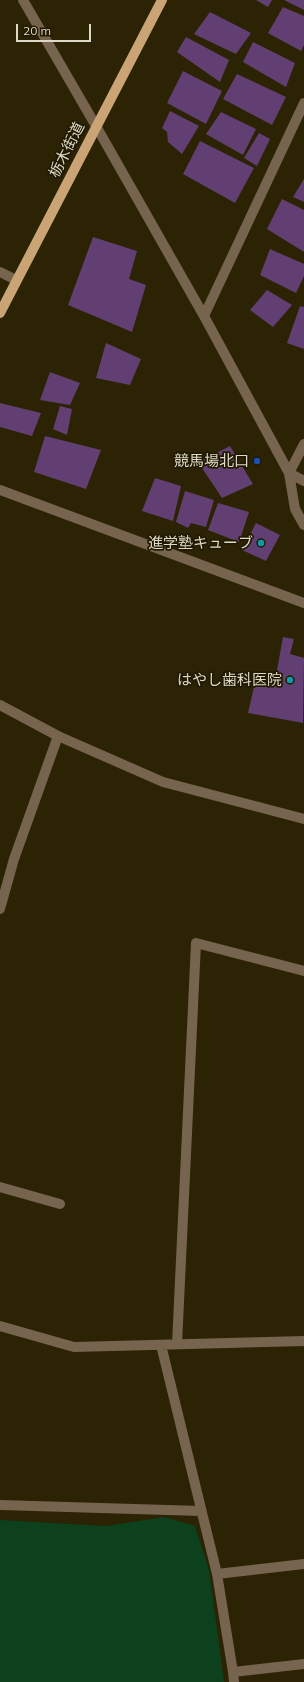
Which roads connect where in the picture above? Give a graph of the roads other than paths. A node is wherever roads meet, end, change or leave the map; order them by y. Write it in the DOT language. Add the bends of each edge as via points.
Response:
graph roads {
  1 [pos="23,0"];
  2 [pos="162,0"];
  3 [pos="304,103"];
  4 [pos="96,126"];
  5 [pos="0,272"];
  6 [pos="16,280"];
  7 [pos="0,313"];
  8 [pos="204,316"];
  9 [pos="304,444"];
  10 [pos="290,473"];
  11 [pos="304,481"];
  12 [pos="0,490"];
  13 [pos="304,525"];
  14 [pos="304,603"];
  15 [pos="0,704"];
  16 [pos="58,736"];
  17 [pos="304,819"];
  18 [pos="0,909"];
  19 [pos="304,971"];
  20 [pos="0,1187"];
  21 [pos="60,1204"];
  22 [pos="0,1326"];
  23 [pos="304,1341"];
  24 [pos="177,1344"];
  25 [pos="161,1345"];
  26 [pos="0,1505"];
  27 [pos="201,1511"];
  28 [pos="304,1564"];
  29 [pos="217,1574"];
  30 [pos="304,1664"];
  31 [pos="234,1677"];
  1 -- 4 [label="street"];
  2 -- 4 [label="main road, 栃木街道"];
  3 -- 8 [label="street"];
  4 -- 6 [label="main road, 栃木街道"];
  4 -- 8 [label="street"];
  5 -- 6 [label="street"];
  6 -- 7 [label="main road, 栃木街道"];
  8 -- 10 [label="street"];
  9 -- 10 [label="street"];
  10 -- 11 [label="street"];
  10 -- 13 [label="street" via="296,509"];
  12 -- 14 [label="street"];
  15 -- 16 [label="street"];
  16 -- 17 [label="street" via="163,782"];
  16 -- 18 [label="street" via="14,859"];
  19 -- 24 [label="street" via="196,943"];
  20 -- 21 [label="street"];
  22 -- 25 [label="street" via="74,1347"];
  23 -- 24 [label="street"];
  24 -- 25 [label="street"];
  25 -- 27 [label="street"];
  26 -- 27 [label="street"];
  27 -- 29 [label="street"];
  28 -- 29 [label="street"];
  29 -- 31 [label="street"];
  30 -- 31 [label="street"];
}
